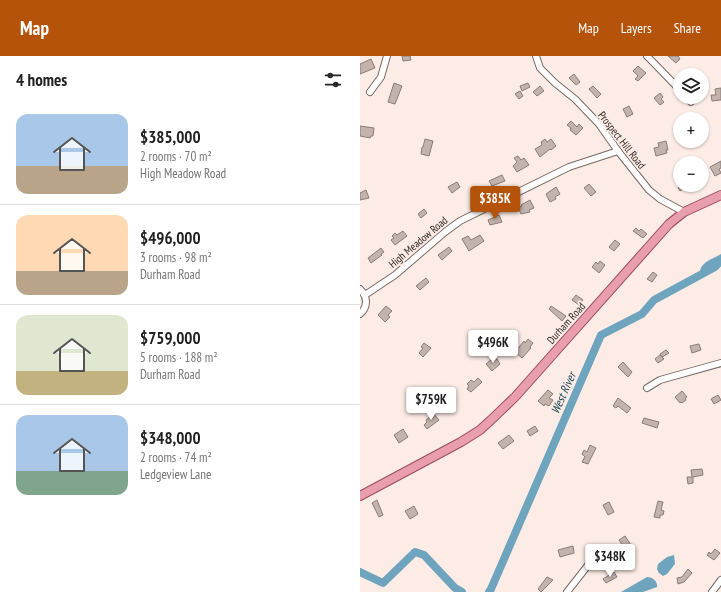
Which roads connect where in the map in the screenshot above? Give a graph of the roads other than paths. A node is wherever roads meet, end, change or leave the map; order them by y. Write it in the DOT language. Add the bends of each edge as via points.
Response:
graph roads {
  1 [pos="387,56"];
  2 [pos="536,56"];
  3 [pos="647,56"];
  4 [pos="673,83"];
  5 [pos="370,92"];
  6 [pos="618,151"];
  7 [pos="721,195"];
  8 [pos="684,212"];
  9 [pos="360,289"];
  10 [pos="365,295"];
  11 [pos="360,314"];
  12 [pos="721,363"];
  13 [pos="647,388"];
  14 [pos="360,496"];
  15 [pos="603,556"];
  16 [pos="721,580"];
  17 [pos="567,592"];
  18 [pos="712,592"];
  1 -- 5 [label="street" via="381,77"];
  2 -- 6 [label="street, Prospect Hill Road" via="540,68 599,124"];
  3 -- 4 [label="street"];
  6 -- 8 [label="street, Prospect Hill Road" via="649,190"];
  6 -- 10 [label="street, High Meadow Road" via="569,167 460,220 399,272"];
  7 -- 8 [label="main road, Durham Road"];
  8 -- 14 [label="main road, Durham Road" via="669,224 515,397 480,430"];
  9 -- 10 [label="street"];
  10 -- 11 [label="street" via="366,307"];
  12 -- 13 [label="street" via="660,380"];
  15 -- 17 [label="street" via="588,564"];
  16 -- 18 [label="street"];
}
